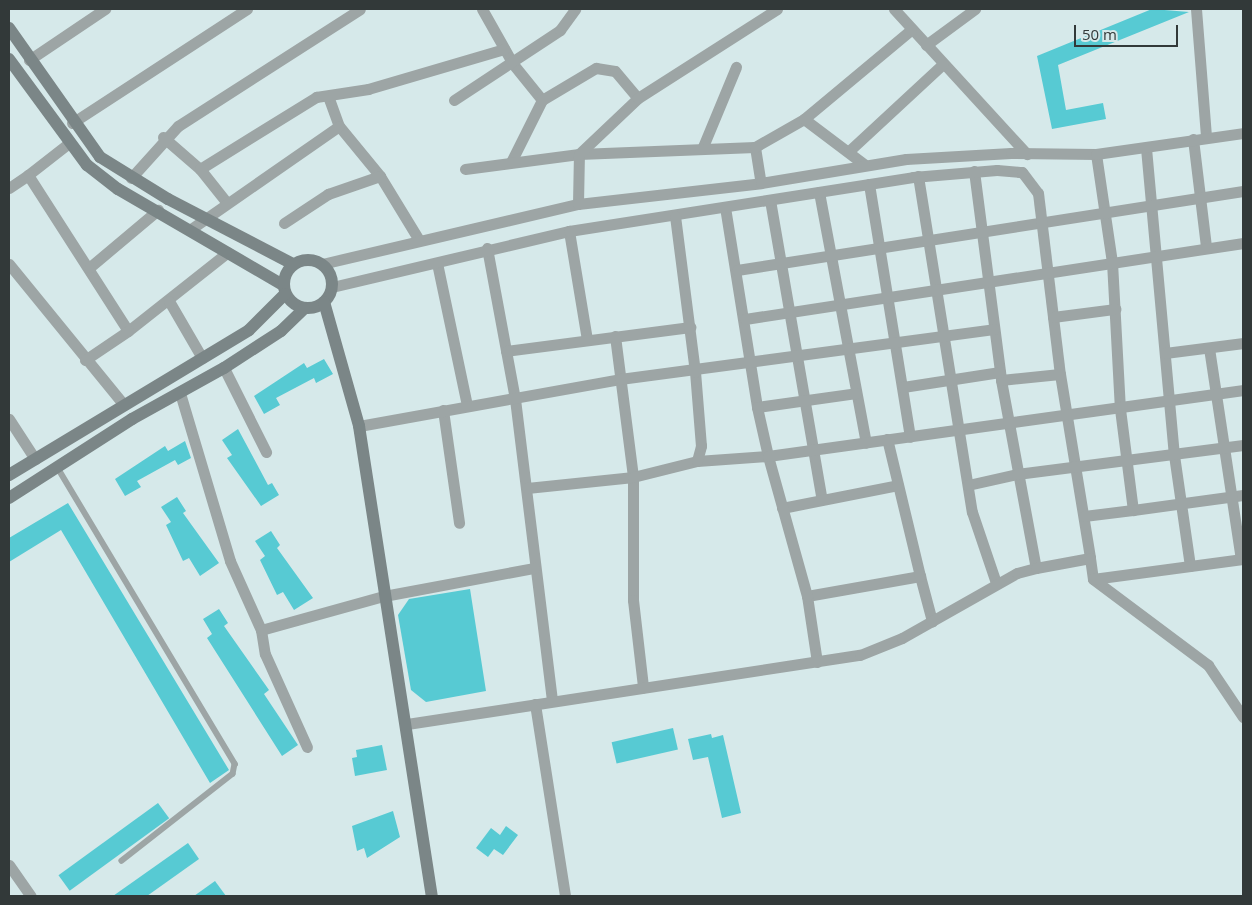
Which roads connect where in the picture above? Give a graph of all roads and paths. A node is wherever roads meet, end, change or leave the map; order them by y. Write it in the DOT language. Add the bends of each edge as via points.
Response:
graph roads {
  1 [pos="105,9"];
  2 [pos="247,9"];
  3 [pos="360,9"];
  4 [pos="482,9"];
  5 [pos="575,9"];
  6 [pos="777,9"];
  7 [pos="894,9"];
  8 [pos="975,9"];
  9 [pos="1196,9"];
  10 [pos="9,28"];
  11 [pos="911,30"];
  12 [pos="926,45"];
  13 [pos="504,49"];
  14 [pos="9,59"];
  15 [pos="29,60"];
  16 [pos="513,64"];
  17 [pos="943,64"];
  18 [pos="736,67"];
  19 [pos="328,96"];
  20 [pos="638,98"];
  21 [pos="454,100"];
  22 [pos="542,100"];
  23 [pos="804,120"];
  24 [pos="72,123"];
  25 [pos="339,126"];
  26 [pos="1243,133"];
  27 [pos="163,137"];
  28 [pos="1206,137"];
  29 [pos="1193,139"];
  30 [pos="69,143"];
  31 [pos="755,147"];
  32 [pos="1146,148"];
  33 [pos="702,149"];
  34 [pos="849,151"];
  35 [pos="579,154"];
  36 [pos="1027,154"];
  37 [pos="1096,154"];
  38 [pos="511,162"];
  39 [pos="866,165"];
  40 [pos="465,168"];
  41 [pos="200,169"];
  42 [pos="974,171"];
  43 [pos="28,175"];
  44 [pos="380,176"];
  45 [pos="918,176"];
  46 [pos="130,178"];
  47 [pos="761,183"];
  48 [pos="869,184"];
  49 [pos="9,188"];
  50 [pos="1243,191"];
  51 [pos="819,192"];
  52 [pos="1200,198"];
  53 [pos="770,200"];
  54 [pos="227,203"];
  55 [pos="578,204"];
  56 [pos="1154,206"];
  57 [pos="725,207"];
  58 [pos="158,210"];
  59 [pos="1105,214"];
  60 [pos="675,216"];
  61 [pos="207,217"];
  62 [pos="284,223"];
  63 [pos="1042,224"];
  64 [pos="191,229"];
  65 [pos="569,231"];
  66 [pos="980,235"];
  67 [pos="419,240"];
  68 [pos="928,241"];
  69 [pos="1243,243"];
  70 [pos="1206,246"];
  71 [pos="487,248"];
  72 [pos="878,249"];
  73 [pos="228,252"];
  74 [pos="1159,255"];
  75 [pos="833,256"];
  76 [pos="783,262"];
  77 [pos="1112,262"];
  78 [pos="437,263"];
  79 [pos="9,264"];
  80 [pos="293,264"];
  81 [pos="322,264"];
  82 [pos="90,266"];
  83 [pos="737,270"];
  84 [pos="1048,270"];
  85 [pos="986,279"];
  86 [pos="935,287"];
  87 [pos="332,288"];
  88 [pos="284,290"];
  89 [pos="886,295"];
  90 [pos="169,301"];
  91 [pos="324,302"];
  92 [pos="842,302"];
  93 [pos="1115,308"];
  94 [pos="304,309"];
  95 [pos="792,311"];
  96 [pos="1053,317"];
  97 [pos="745,319"];
  98 [pos="690,327"];
  99 [pos="994,329"];
  100 [pos="128,331"];
  101 [pos="943,335"];
  102 [pos="615,336"];
  103 [pos="587,340"];
  104 [pos="894,342"];
  105 [pos="1243,343"];
  106 [pos="850,348"];
  107 [pos="1209,348"];
  108 [pos="506,351"];
  109 [pos="800,353"];
  110 [pos="1165,353"];
  111 [pos="202,358"];
  112 [pos="85,360"];
  113 [pos="752,361"];
  114 [pos="224,368"];
  115 [pos="695,372"];
  116 [pos="1060,374"];
  117 [pos="1001,376"];
  118 [pos="620,379"];
  119 [pos="954,380"];
  120 [pos="903,387"];
  121 [pos="1243,390"];
  122 [pos="856,393"];
  123 [pos="180,394"];
  124 [pos="1217,394"];
  125 [pos="515,399"];
  126 [pos="806,400"];
  127 [pos="1169,401"];
  128 [pos="124,405"];
  129 [pos="467,405"];
  130 [pos="757,407"];
  131 [pos="1120,408"];
  132 [pos="443,410"];
  133 [pos="1067,414"];
  134 [pos="9,419"];
  135 [pos="1009,424"];
  136 [pos="358,426"];
  137 [pos="961,430"];
  138 [pos="910,437"];
  139 [pos="887,439"];
  140 [pos="866,443"];
  141 [pos="1243,444"];
  142 [pos="1222,448"];
  143 [pos="814,450"];
  144 [pos="266,452"];
  145 [pos="1174,455"];
  146 [pos="768,456"];
  147 [pos="35,459"];
  148 [pos="697,461"];
  149 [pos="1125,461"];
  150 [pos="1075,467"];
  151 [pos="58,468"];
  152 [pos="9,474"];
  153 [pos="1017,474"];
  154 [pos="634,477"];
  155 [pos="898,485"];
  156 [pos="968,485"];
  157 [pos="526,488"];
  158 [pos="1243,495"];
  159 [pos="1230,497"];
  160 [pos="9,498"];
  161 [pos="822,500"];
  162 [pos="1180,504"];
  163 [pos="782,508"];
  164 [pos="1133,510"];
  165 [pos="1084,516"];
  166 [pos="459,523"];
  167 [pos="1090,558"];
  168 [pos="1242,559"];
  169 [pos="1190,566"];
  170 [pos="534,568"];
  171 [pos="1036,568"];
  172 [pos="920,576"];
  173 [pos="1093,579"];
  174 [pos="996,583"];
  175 [pos="384,596"];
  176 [pos="807,596"];
  177 [pos="932,621"];
  178 [pos="261,630"];
  179 [pos="817,662"];
  180 [pos="643,687"];
  181 [pos="552,701"];
  182 [pos="535,704"];
  183 [pos="1243,717"];
  184 [pos="406,724"];
  185 [pos="307,747"];
  186 [pos="122,861"];
  187 [pos="9,865"];
  188 [pos="28,895"];
  189 [pos="432,896"];
  190 [pos="565,896"];
  1 -- 15 [label="street"];
  2 -- 24 [label="street"];
  3 -- 27 [label="street"];
  4 -- 13 [label="street"];
  5 -- 16 [label="street" via="560,30"];
  6 -- 20 [label="street"];
  7 -- 11 [label="street"];
  8 -- 12 [label="street"];
  9 -- 28 [label="street"];
  10 -- 15 [label="street"];
  11 -- 12 [label="street"];
  11 -- 23 [label="street"];
  12 -- 17 [label="street"];
  13 -- 16 [label="street"];
  13 -- 19 [label="street" via="368,89"];
  14 -- 30 [label="street"];
  15 -- 24 [label="street"];
  16 -- 21 [label="street"];
  16 -- 22 [label="street"];
  17 -- 34 [label="street"];
  17 -- 36 [label="street"];
  18 -- 33 [label="street"];
  19 -- 25 [label="street"];
  19 -- 41 [label="street" via="298,105"];
  20 -- 22 [label="street" via="615,71 603,67"];
  20 -- 35 [label="street"];
  22 -- 38 [label="street"];
  23 -- 31 [label="street"];
  23 -- 34 [label="street"];
  24 -- 46 [label="street" via="100,157"];
  25 -- 44 [label="street"];
  25 -- 54 [label="street"];
  26 -- 28 [label="street"];
  27 -- 41 [label="street"];
  27 -- 46 [label="street"];
  28 -- 29 [label="street"];
  29 -- 32 [label="street"];
  29 -- 52 [label="street"];
  30 -- 43 [label="street"];
  30 -- 58 [label="street" via="87,165 118,189"];
  31 -- 33 [label="street"];
  31 -- 47 [label="street"];
  32 -- 37 [label="street"];
  32 -- 56 [label="street"];
  33 -- 35 [label="street"];
  34 -- 39 [label="street"];
  35 -- 38 [label="street"];
  35 -- 55 [label="street"];
  36 -- 37 [label="street"];
  36 -- 39 [label="street" via="963,154"];
  37 -- 59 [label="street"];
  38 -- 40 [label="street"];
  39 -- 47 [label="street"];
  41 -- 54 [label="street"];
  42 -- 45 [label="street"];
  42 -- 63 [label="street" via="1011,170 1029,177 1038,193"];
  42 -- 66 [label="street"];
  43 -- 49 [label="street"];
  43 -- 82 [label="street"];
  44 -- 62 [label="street" via="328,194"];
  44 -- 67 [label="street"];
  45 -- 48 [label="street"];
  45 -- 68 [label="street"];
  46 -- 61 [label="street"];
  47 -- 55 [label="street"];
  48 -- 51 [label="street"];
  48 -- 72 [label="street"];
  50 -- 52 [label="street"];
  51 -- 53 [label="street"];
  51 -- 75 [label="street"];
  52 -- 56 [label="street"];
  52 -- 70 [label="street"];
  53 -- 57 [label="street"];
  53 -- 76 [label="street"];
  54 -- 61 [label="street"];
  55 -- 67 [label="street"];
  56 -- 59 [label="street"];
  56 -- 74 [label="street"];
  57 -- 60 [label="street"];
  57 -- 83 [label="street"];
  58 -- 64 [label="street"];
  58 -- 82 [label="street"];
  59 -- 63 [label="street"];
  59 -- 77 [label="street"];
  60 -- 65 [label="street"];
  60 -- 98 [label="street"];
  61 -- 64 [label="street"];
  61 -- 80 [label="street"];
  63 -- 66 [label="street"];
  63 -- 84 [label="street"];
  64 -- 73 [label="street"];
  65 -- 71 [label="street"];
  65 -- 103 [label="street"];
  66 -- 68 [label="street"];
  66 -- 85 [label="street"];
  67 -- 81 [label="street"];
  68 -- 72 [label="street"];
  68 -- 86 [label="street"];
  69 -- 70 [label="street"];
  70 -- 74 [label="street"];
  71 -- 78 [label="street"];
  71 -- 108 [label="street"];
  72 -- 75 [label="street"];
  72 -- 89 [label="street"];
  73 -- 88 [label="street"];
  73 -- 90 [label="street"];
  74 -- 77 [label="street"];
  74 -- 110 [label="street"];
  75 -- 76 [label="street"];
  75 -- 92 [label="street"];
  76 -- 83 [label="street"];
  76 -- 95 [label="street"];
  77 -- 84 [label="street"];
  77 -- 93 [label="street"];
  78 -- 87 [label="street"];
  78 -- 129 [label="street"];
  79 -- 112 [label="street"];
  80 -- 81 [label="street" via="309,259"];
  80 -- 88 [label="street"];
  81 -- 87 [label="street" via="330,274"];
  82 -- 100 [label="street"];
  83 -- 97 [label="street"];
  84 -- 85 [label="street"];
  84 -- 96 [label="street"];
  85 -- 86 [label="street"];
  85 -- 99 [label="street"];
  86 -- 89 [label="street"];
  86 -- 101 [label="street"];
  87 -- 91 [label="street"];
  88 -- 94 [label="street"];
  88 -- 111 [label="street" via="249,330"];
  89 -- 92 [label="street"];
  89 -- 104 [label="street"];
  90 -- 100 [label="street"];
  90 -- 111 [label="street"];
  91 -- 94 [label="street"];
  91 -- 136 [label="street"];
  92 -- 95 [label="street"];
  92 -- 106 [label="street"];
  93 -- 96 [label="street"];
  93 -- 131 [label="street"];
  94 -- 114 [label="street" via="281,331"];
  95 -- 97 [label="street"];
  95 -- 109 [label="street"];
  96 -- 116 [label="street"];
  97 -- 113 [label="street"];
  98 -- 102 [label="street"];
  98 -- 115 [label="street"];
  99 -- 101 [label="street"];
  99 -- 117 [label="street"];
  100 -- 112 [label="street"];
  101 -- 104 [label="street"];
  101 -- 119 [label="street"];
  102 -- 103 [label="street"];
  102 -- 118 [label="street"];
  103 -- 108 [label="street"];
  104 -- 106 [label="street"];
  104 -- 120 [label="street"];
  105 -- 107 [label="street"];
  106 -- 109 [label="street"];
  106 -- 122 [label="street"];
  107 -- 110 [label="street"];
  107 -- 124 [label="street"];
  108 -- 125 [label="street"];
  109 -- 113 [label="street"];
  109 -- 126 [label="street"];
  110 -- 127 [label="street"];
  111 -- 128 [label="street"];
  112 -- 128 [label="street"];
  113 -- 115 [label="street"];
  113 -- 130 [label="street"];
  114 -- 123 [label="street"];
  114 -- 144 [label="street"];
  115 -- 118 [label="street"];
  115 -- 148 [label="street" via="701,446"];
  116 -- 117 [label="street"];
  116 -- 133 [label="street"];
  117 -- 119 [label="street"];
  117 -- 135 [label="street"];
  118 -- 125 [label="street"];
  118 -- 154 [label="street"];
  119 -- 120 [label="street"];
  119 -- 137 [label="street"];
  120 -- 138 [label="street"];
  121 -- 124 [label="street"];
  122 -- 126 [label="street"];
  122 -- 140 [label="street"];
  123 -- 151 [label="street"];
  123 -- 178 [label="street" via="230,561"];
  124 -- 127 [label="street"];
  124 -- 142 [label="street"];
  125 -- 129 [label="street"];
  125 -- 157 [label="street"];
  126 -- 130 [label="street"];
  126 -- 143 [label="street"];
  127 -- 131 [label="street"];
  127 -- 145 [label="street"];
  128 -- 147 [label="street"];
  129 -- 132 [label="street"];
  130 -- 146 [label="street"];
  131 -- 133 [label="street"];
  131 -- 149 [label="street"];
  132 -- 136 [label="street"];
  132 -- 166 [label="street"];
  133 -- 135 [label="street"];
  133 -- 150 [label="street"];
  134 -- 147 [label="street"];
  135 -- 137 [label="street"];
  135 -- 153 [label="street"];
  136 -- 175 [label="street"];
  137 -- 138 [label="street"];
  137 -- 156 [label="street"];
  138 -- 139 [label="street"];
  139 -- 140 [label="street"];
  139 -- 155 [label="street"];
  140 -- 143 [label="street"];
  141 -- 142 [label="street"];
  142 -- 145 [label="street"];
  142 -- 159 [label="street"];
  143 -- 146 [label="street"];
  143 -- 161 [label="street"];
  145 -- 149 [label="street"];
  145 -- 162 [label="street"];
  146 -- 148 [label="street"];
  146 -- 163 [label="street"];
  147 -- 152 [label="street"];
  148 -- 154 [label="street"];
  149 -- 150 [label="street"];
  149 -- 164 [label="street"];
  150 -- 153 [label="street"];
  150 -- 165 [label="street"];
  151 -- 160 [label="street"];
  151 -- 186 [label="lane" via="235,764 233,774"];
  153 -- 156 [label="street"];
  153 -- 171 [label="street"];
  154 -- 157 [label="street"];
  154 -- 180 [label="street" via="633,600"];
  155 -- 161 [label="street"];
  155 -- 172 [label="street"];
  156 -- 174 [label="street" via="981,547"];
  157 -- 170 [label="street"];
  158 -- 159 [label="street"];
  159 -- 162 [label="street"];
  159 -- 168 [label="street"];
  161 -- 163 [label="street"];
  162 -- 164 [label="street"];
  162 -- 169 [label="street"];
  163 -- 176 [label="street"];
  164 -- 165 [label="street"];
  165 -- 167 [label="street"];
  167 -- 171 [label="street"];
  167 -- 173 [label="street"];
  168 -- 169 [label="street"];
  169 -- 173 [label="street"];
  170 -- 175 [label="street"];
  170 -- 181 [label="street"];
  171 -- 174 [label="street"];
  172 -- 176 [label="street"];
  172 -- 177 [label="street"];
  173 -- 183 [label="street" via="1197,655"];
  174 -- 177 [label="street"];
  175 -- 178 [label="street"];
  175 -- 184 [label="street"];
  176 -- 179 [label="street"];
  177 -- 179 [label="street" via="860,655"];
  178 -- 185 [label="street" via="264,654"];
  179 -- 180 [label="street"];
  180 -- 181 [label="street"];
  181 -- 182 [label="street"];
  182 -- 184 [label="street"];
  182 -- 190 [label="street"];
  184 -- 189 [label="street"];
  187 -- 188 [label="street"];
}
